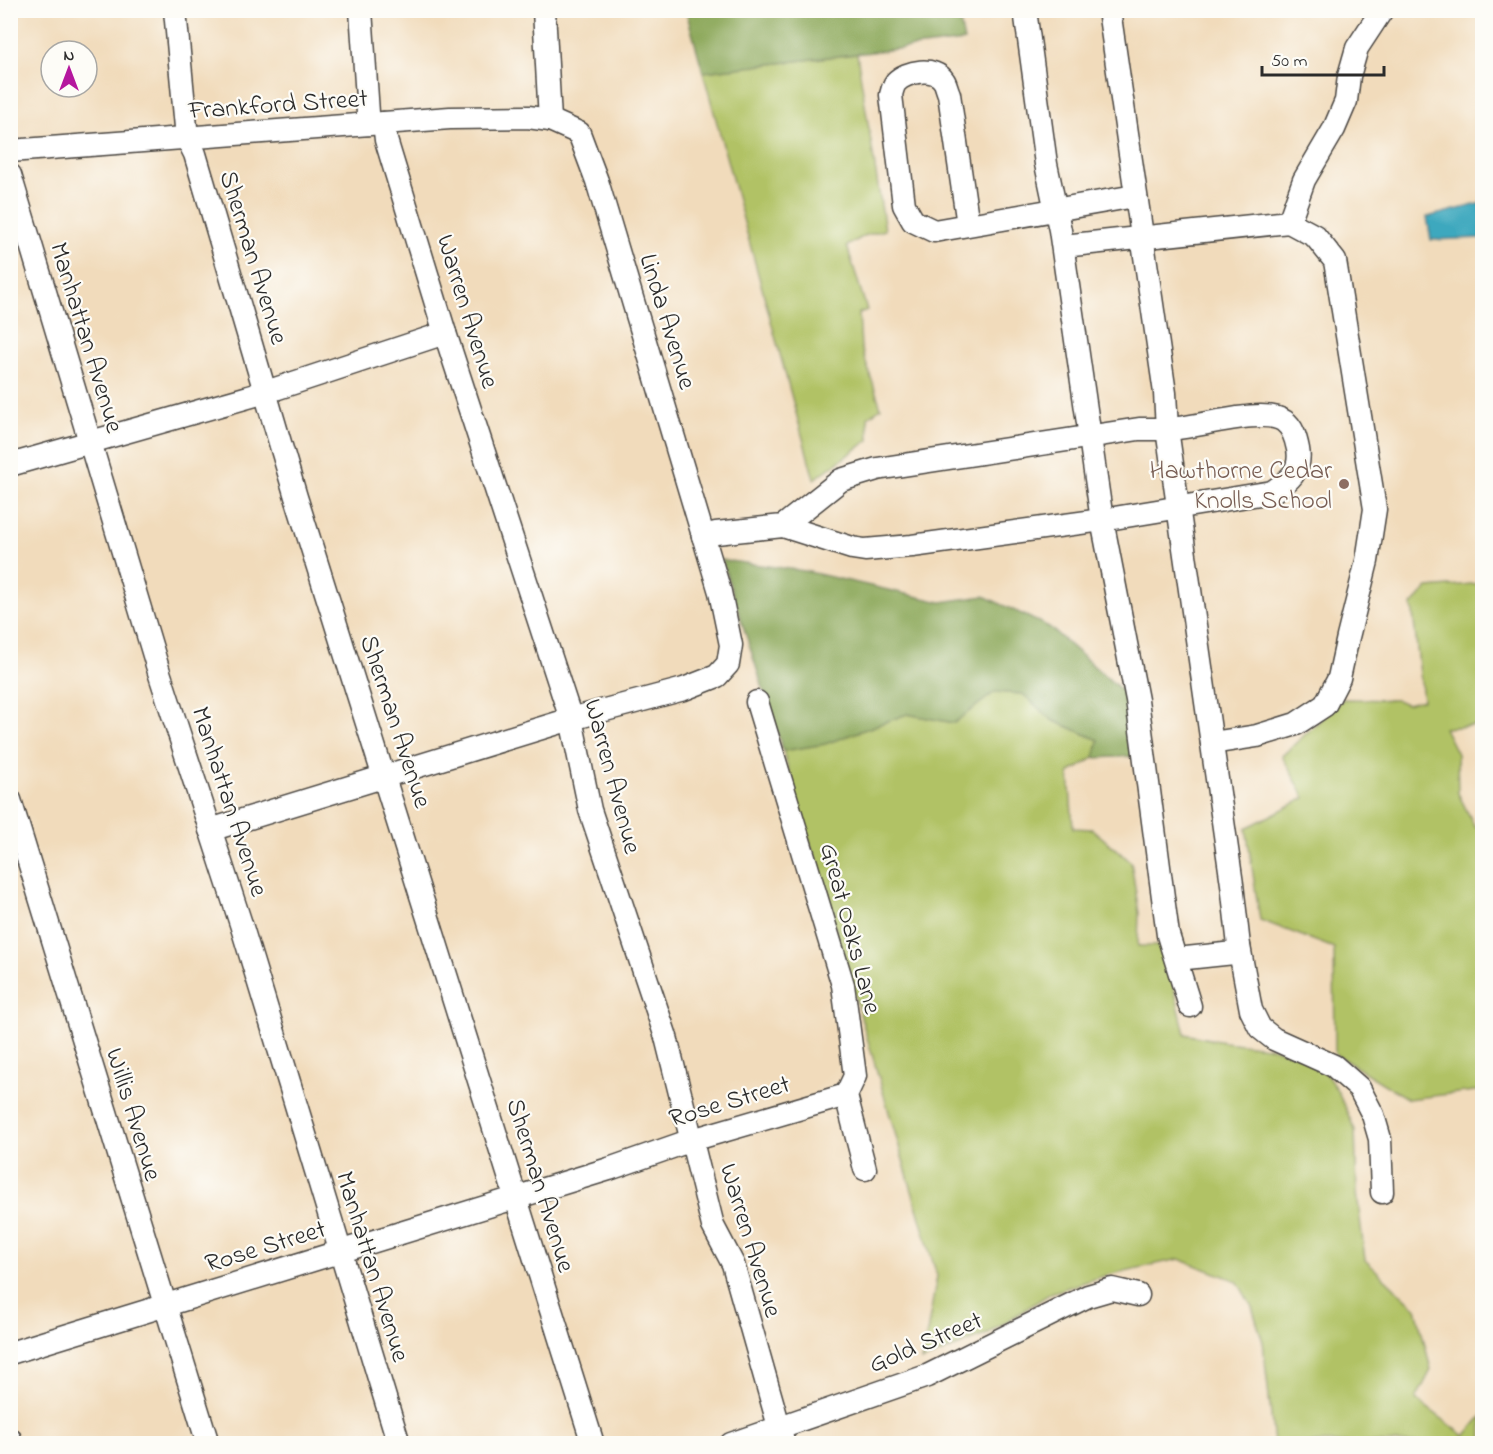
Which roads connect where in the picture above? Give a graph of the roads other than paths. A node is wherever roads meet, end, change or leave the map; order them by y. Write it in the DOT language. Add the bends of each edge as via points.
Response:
graph roads {
  1 [pos="175,10"];
  2 [pos="361,10"];
  3 [pos="544,10"];
  4 [pos="1025,10"];
  5 [pos="1109,10"];
  6 [pos="1382,10"];
  7 [pos="550,120"];
  8 [pos="375,124"];
  9 [pos="187,138"];
  10 [pos="10,151"];
  11 [pos="10,175"];
  12 [pos="1135,196"];
  13 [pos="1056,211"];
  14 [pos="1289,222"];
  15 [pos="968,225"];
  16 [pos="1141,238"];
  17 [pos="1063,246"];
  18 [pos="445,333"];
  19 [pos="266,392"];
  20 [pos="1167,429"];
  21 [pos="1090,438"];
  22 [pos="90,442"];
  23 [pos="10,465"];
  24 [pos="1178,508"];
  25 [pos="1102,520"];
  26 [pos="783,526"];
  27 [pos="703,536"];
  28 [pos="757,702"];
  29 [pos="571,719"];
  30 [pos="1212,743"];
  31 [pos="385,778"];
  32 [pos="10,801"];
  33 [pos="210,830"];
  34 [pos="1239,946"];
  35 [pos="1177,959"];
  36 [pos="1190,1006"];
  37 [pos="846,1095"];
  38 [pos="692,1140"];
  39 [pos="865,1169"];
  40 [pos="1382,1192"];
  41 [pos="516,1197"];
  42 [pos="340,1251"];
  43 [pos="1138,1295"];
  44 [pos="166,1306"];
  45 [pos="10,1353"];
  46 [pos="781,1436"];
  47 [pos="208,1443"];
  48 [pos="399,1443"];
  49 [pos="593,1443"];
  50 [pos="731,1443"];
  1 -- 9 [label="street, Sherman Avenue"];
  2 -- 8 [label="street, Warren Avenue" via="368,113"];
  3 -- 7 [label="street"];
  4 -- 13 [label="street"];
  5 -- 12 [label="street"];
  6 -- 14 [label="street" via="1357,48 1346,101 1304,180"];
  7 -- 8 [label="street, Frankford Street" via="461,118"];
  7 -- 27 [label="street, Linda Avenue" via="579,133 597,181"];
  8 -- 9 [label="street, Frankford Street"];
  8 -- 18 [label="street, Warren Avenue" via="386,140"];
  9 -- 10 [label="street, Frankford Street"];
  9 -- 19 [label="street, Sherman Avenue" via="195,153"];
  11 -- 22 [label="street, Manhattan Avenue"];
  12 -- 13 [label="street"];
  12 -- 16 [label="street"];
  13 -- 15 [label="street"];
  13 -- 17 [label="street"];
  14 -- 16 [label="street"];
  14 -- 30 [label="street" via="1316,236 1335,261 1375,509 1368,561 1339,678 1325,705 1296,724 1257,736"];
  15 -- 15 [label="street" via="934,231 913,221 904,205 891,95 897,80 907,74 928,72 944,81"];
  16 -- 17 [label="street"];
  16 -- 20 [label="street"];
  17 -- 21 [label="street"];
  18 -- 19 [label="street"];
  18 -- 29 [label="street, Warren Avenue"];
  19 -- 22 [label="street"];
  19 -- 31 [label="street, Sherman Avenue"];
  20 -- 21 [label="street" via="1139,429"];
  20 -- 24 [label="street"];
  20 -- 24 [label="street" via="1272,417 1284,421 1296,436 1299,456 1296,473 1272,492"];
  21 -- 25 [label="street"];
  21 -- 26 [label="street" via="877,469 841,480"];
  22 -- 23 [label="street"];
  22 -- 33 [label="street, Manhattan Avenue"];
  24 -- 25 [label="street"];
  24 -- 30 [label="street"];
  25 -- 26 [label="street" via="865,549"];
  25 -- 35 [label="street" via="1137,700 1168,935"];
  26 -- 27 [label="street"];
  27 -- 29 [label="street, Linda Avenue" via="728,624 728,664 717,676 684,690"];
  28 -- 37 [label="street, Great Oaks Lane" via="843,985 855,1076"];
  29 -- 31 [label="street"];
  29 -- 38 [label="street, Warren Avenue" via="590,810 666,1037"];
  30 -- 34 [label="street"];
  31 -- 33 [label="street"];
  31 -- 41 [label="street, Sherman Avenue"];
  32 -- 44 [label="street, Willis Avenue"];
  33 -- 42 [label="street, Manhattan Avenue"];
  34 -- 35 [label="street" via="1234,953"];
  34 -- 40 [label="street" via="1251,1010 1260,1028 1274,1039 1334,1066 1359,1088 1380,1139"];
  35 -- 36 [label="street"];
  37 -- 38 [label="street, Rose Street"];
  37 -- 39 [label="street"];
  38 -- 41 [label="street, Rose Street"];
  38 -- 46 [label="street, Warren Avenue" via="713,1226 736,1272"];
  41 -- 42 [label="street, Rose Street"];
  41 -- 49 [label="street, Sherman Avenue"];
  42 -- 44 [label="street, Rose Street"];
  42 -- 48 [label="street, Manhattan Avenue"];
  43 -- 46 [label="street, Gold Street" via="1112,1289 1088,1296 927,1376"];
  44 -- 45 [label="street, Rose Street"];
  44 -- 47 [label="street, Willis Avenue"];
  46 -- 50 [label="street, Gold Street"];
}
